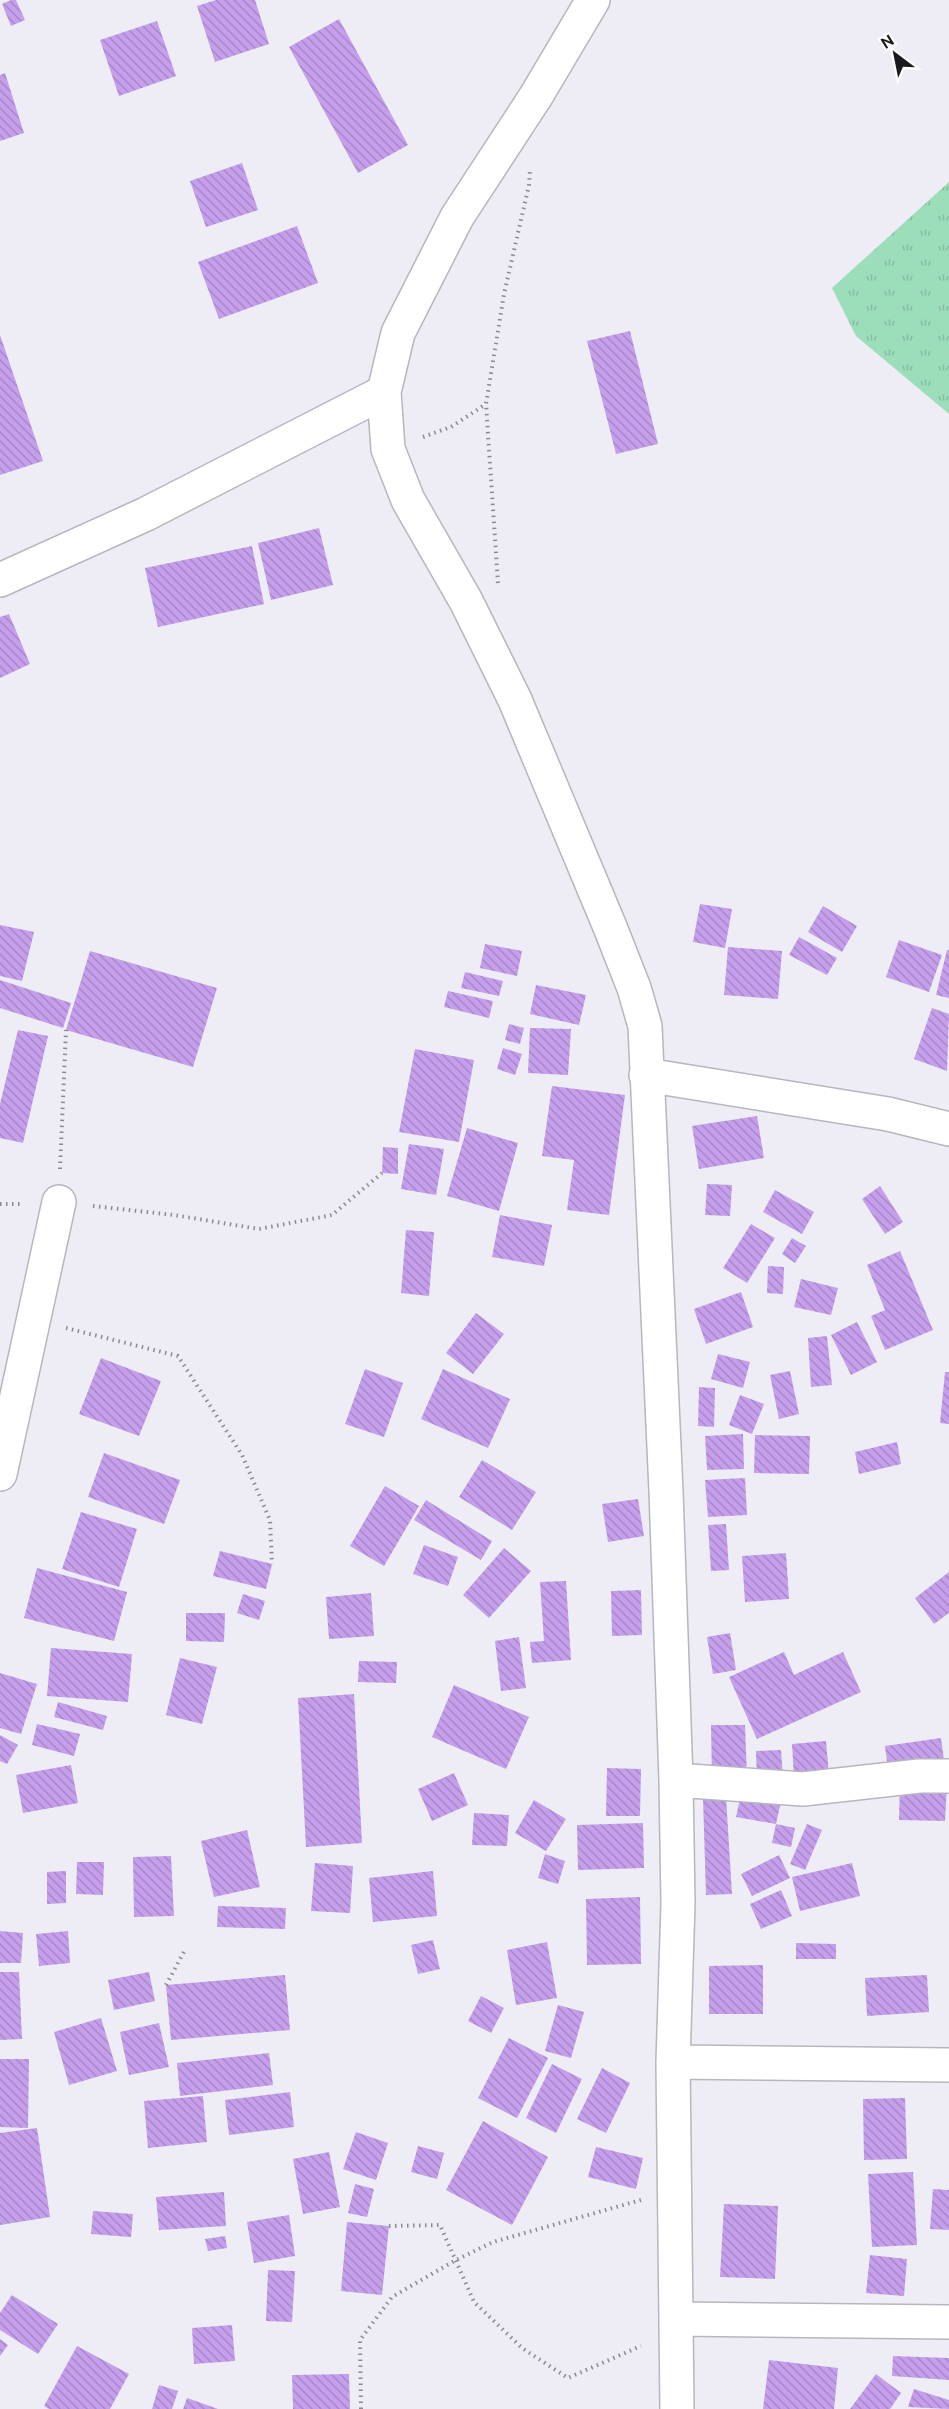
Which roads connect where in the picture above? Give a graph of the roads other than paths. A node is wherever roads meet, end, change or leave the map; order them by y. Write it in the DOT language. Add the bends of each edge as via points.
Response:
graph roads {
  1 [pos="592,0"];
  2 [pos="384,392"];
  3 [pos="0,580"];
  4 [pos="646,1075"];
  5 [pos="949,1129"];
  6 [pos="59,1202"];
  7 [pos="0,1350"];
  8 [pos="21,1375"];
  9 [pos="0,1474"];
  10 [pos="949,1776"];
  11 [pos="676,1780"];
  12 [pos="673,2062"];
  13 [pos="949,2065"];
  14 [pos="677,2319"];
  15 [pos="949,2322"];
  16 [pos="677,2409"];
  1 -- 2 [label="street" via="536,96 457,217 398,333"];
  2 -- 3 [label="street" via="146,514"];
  2 -- 4 [label="street" via="388,449 408,500 466,601 515,700 634,988 645,1026"];
  4 -- 5 [label="street" via="876,1112"];
  4 -- 11 [label="street"];
  6 -- 8 [label="street"];
  7 -- 8 [label="street"];
  8 -- 9 [label="street"];
  10 -- 11 [label="street" via="803,1789"];
  11 -- 12 [label="street" via="678,1902"];
  12 -- 13 [label="street"];
  12 -- 14 [label="street"];
  14 -- 15 [label="street"];
  14 -- 16 [label="street"];
}
